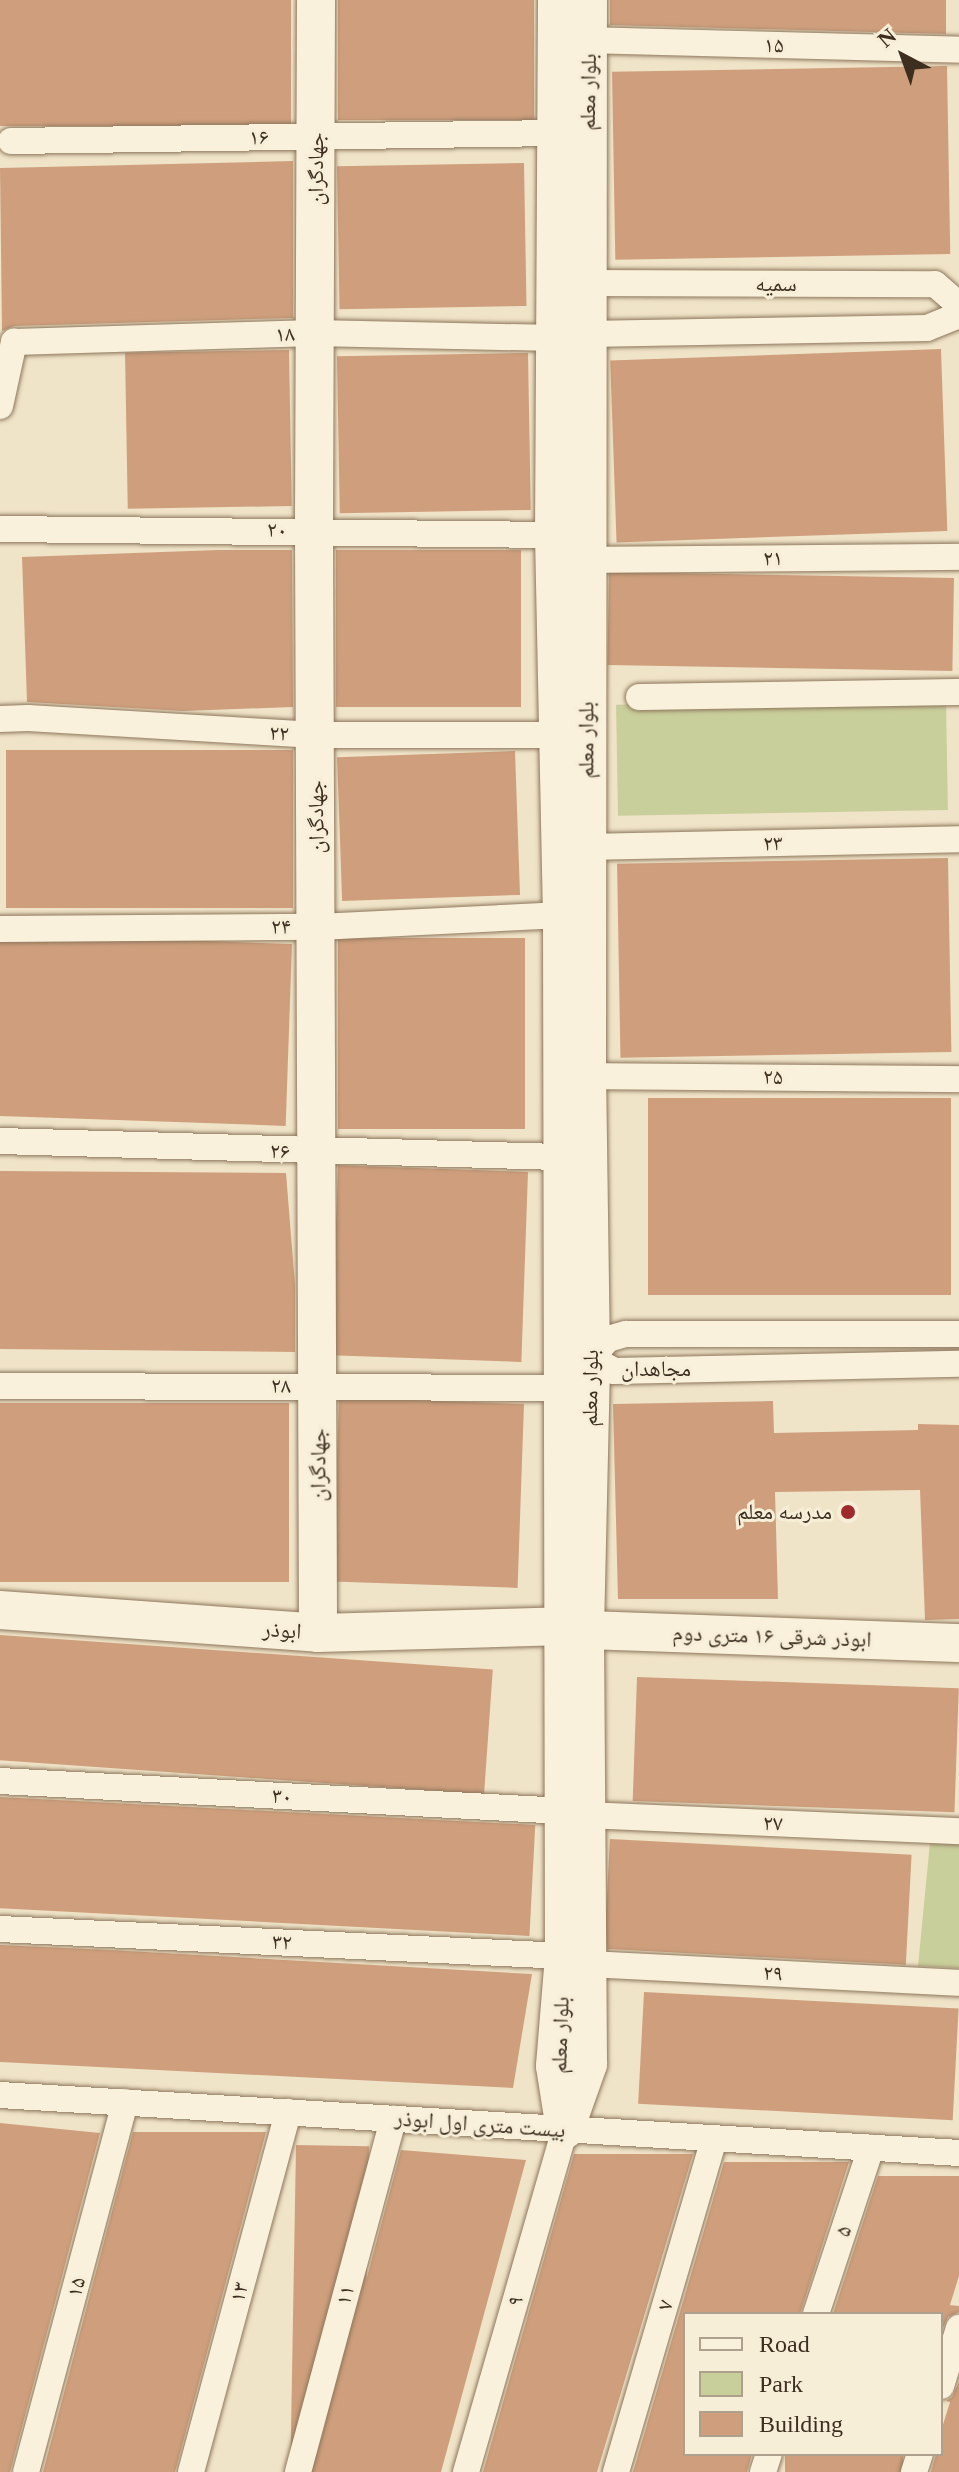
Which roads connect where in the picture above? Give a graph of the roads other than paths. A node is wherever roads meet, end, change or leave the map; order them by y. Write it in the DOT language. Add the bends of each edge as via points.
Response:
graph roads {
  1 [pos="316,0"];
  2 [pos="557,0"];
  3 [pos="588,0"];
  4 [pos="588,40"];
  5 [pos="959,50"];
  6 [pos="555,133"];
  7 [pos="316,136"];
  8 [pos="11,141"];
  9 [pos="571,284"];
  10 [pos="959,305"];
  11 [pos="959,315"];
  12 [pos="314,333"];
  13 [pos="571,336"];
  14 [pos="0,406"];
  15 [pos="0,529"];
  16 [pos="314,530"];
  17 [pos="554,535"];
  18 [pos="959,557"];
  19 [pos="586,560"];
  20 [pos="959,692"];
  21 [pos="639,697"];
  22 [pos="0,719"];
  23 [pos="315,735"];
  24 [pos="559,735"];
  25 [pos="572,801"];
  26 [pos="959,839"];
  27 [pos="586,847"];
  28 [pos="562,915"];
  29 [pos="318,927"];
  30 [pos="0,929"];
  31 [pos="587,1076"];
  32 [pos="959,1079"];
  33 [pos="0,1141"];
  34 [pos="316,1153"];
  35 [pos="560,1157"];
  36 [pos="959,1334"];
  37 [pos="959,1364"];
  38 [pos="571,1368"];
  39 [pos="0,1386"];
  40 [pos="317,1387"];
  41 [pos="0,1610"];
  42 [pos="574,1628"];
  43 [pos="318,1633"];
  44 [pos="959,1643"];
  45 [pos="0,1781"];
  46 [pos="576,1813"];
  47 [pos="959,1831"];
  48 [pos="0,1929"];
  49 [pos="576,1960"];
  50 [pos="959,1983"];
  51 [pos="0,2095"];
  52 [pos="125,2102"];
  53 [pos="288,2112"];
  54 [pos="393,2119"];
  55 [pos="565,2129"];
  56 [pos="714,2138"];
  57 [pos="871,2148"];
  58 [pos="959,2153"];
  59 [pos="817,2312"];
  60 [pos="959,2328"];
  61 [pos="943,2380"];
  62 [pos="26,2472"];
  63 [pos="191,2472"];
  64 [pos="298,2472"];
  65 [pos="466,2472"];
  66 [pos="616,2472"];
  1 -- 7 [label="street, جهادگران"];
  2 -- 6 [label="street, بلوار معلم"];
  3 -- 4 [label="street, بلوار معلم"];
  4 -- 5 [label="street, ۱۵"];
  4 -- 9 [label="street, بلوار معلم"];
  6 -- 7 [label="street, ۱۶"];
  6 -- 9 [label="street, بلوار معلم"];
  7 -- 8 [label="street, ۱۶"];
  7 -- 12 [label="street, جهادگران"];
  9 -- 10 [label="street, سمیه" via="935,284"];
  9 -- 13 [label="street, بلوار معلم"];
  11 -- 13 [label="street" via="927,328"];
  12 -- 13 [label="street, ۱۸"];
  12 -- 14 [label="street, ۱۸" via="14,342"];
  12 -- 16 [label="street, جهادگران"];
  13 -- 17 [label="street, بلوار معلم"];
  13 -- 19 [label="street, بلوار معلم"];
  15 -- 16 [label="street, ۲۰"];
  16 -- 17 [label="street, ۲۰"];
  16 -- 23 [label="street, جهادگران"];
  17 -- 24 [label="street, بلوار معلم"];
  18 -- 19 [label="street, ۲۱"];
  19 -- 25 [label="street, بلوار معلم"];
  20 -- 21 [label="street"];
  22 -- 23 [label="street, ۲۲"];
  23 -- 24 [label="street, ۲۲"];
  23 -- 29 [label="street, جهادگران"];
  24 -- 25 [label="street, بلوار معلم"];
  25 -- 27 [label="street, بلوار معلم"];
  25 -- 28 [label="street, بلوار معلم"];
  26 -- 27 [label="street, ۲۳"];
  27 -- 31 [label="street, بلوار معلم"];
  28 -- 29 [label="street, ۲۴"];
  28 -- 35 [label="street, بلوار معلم"];
  29 -- 30 [label="street, ۲۴"];
  29 -- 34 [label="street, جهادگران"];
  31 -- 32 [label="street, ۲۵"];
  31 -- 38 [label="street, بلوار معلم"];
  33 -- 34 [label="street, ۲۶"];
  34 -- 35 [label="street, ۲۶"];
  34 -- 40 [label="street, جهادگران"];
  35 -- 38 [label="street, بلوار معلم"];
  36 -- 38 [label="street, مجاهدان" via="626,1334 608,1339"];
  37 -- 38 [label="street, مجاهدان"];
  38 -- 40 [label="street, ۲۸"];
  38 -- 42 [label="street, بلوار معلم"];
  39 -- 40 [label="street, ۲۸"];
  40 -- 43 [label="street, جهادگران"];
  41 -- 43 [label="street, ابوذر"];
  42 -- 43 [label="street, ابوذر"];
  42 -- 44 [label="street, ابوذر شرقی ۱۶ متری دوم"];
  42 -- 46 [label="street, بلوار معلم"];
  45 -- 46 [label="street, ۳۰"];
  46 -- 47 [label="street, ۲۷"];
  46 -- 49 [label="street, بلوار معلم"];
  48 -- 49 [label="street, ۳۲"];
  49 -- 50 [label="street, ۲۹"];
  49 -- 55 [label="street, بلوار معلم" via="555,2066"];
  51 -- 52 [label="street, بیست متری اول ابوذر"];
  52 -- 53 [label="street, بیست متری اول ابوذر"];
  52 -- 62 [label="street, ۱۵"];
  53 -- 54 [label="street, بیست متری اول ابوذر"];
  53 -- 63 [label="street, ۱۳"];
  54 -- 55 [label="street, بیست متری اول ابوذر"];
  54 -- 64 [label="street, ۱۱"];
  55 -- 56 [label="street, بیست متری اول ابوذر"];
  55 -- 65 [label="street, ۹"];
  56 -- 57 [label="street, بیست متری اول ابوذر"];
  56 -- 66 [label="street, ۷"];
  57 -- 58 [label="street, بیست متری اول ابوذر"];
  57 -- 59 [label="street, ۵"];
  60 -- 61 [label="street"];
}
